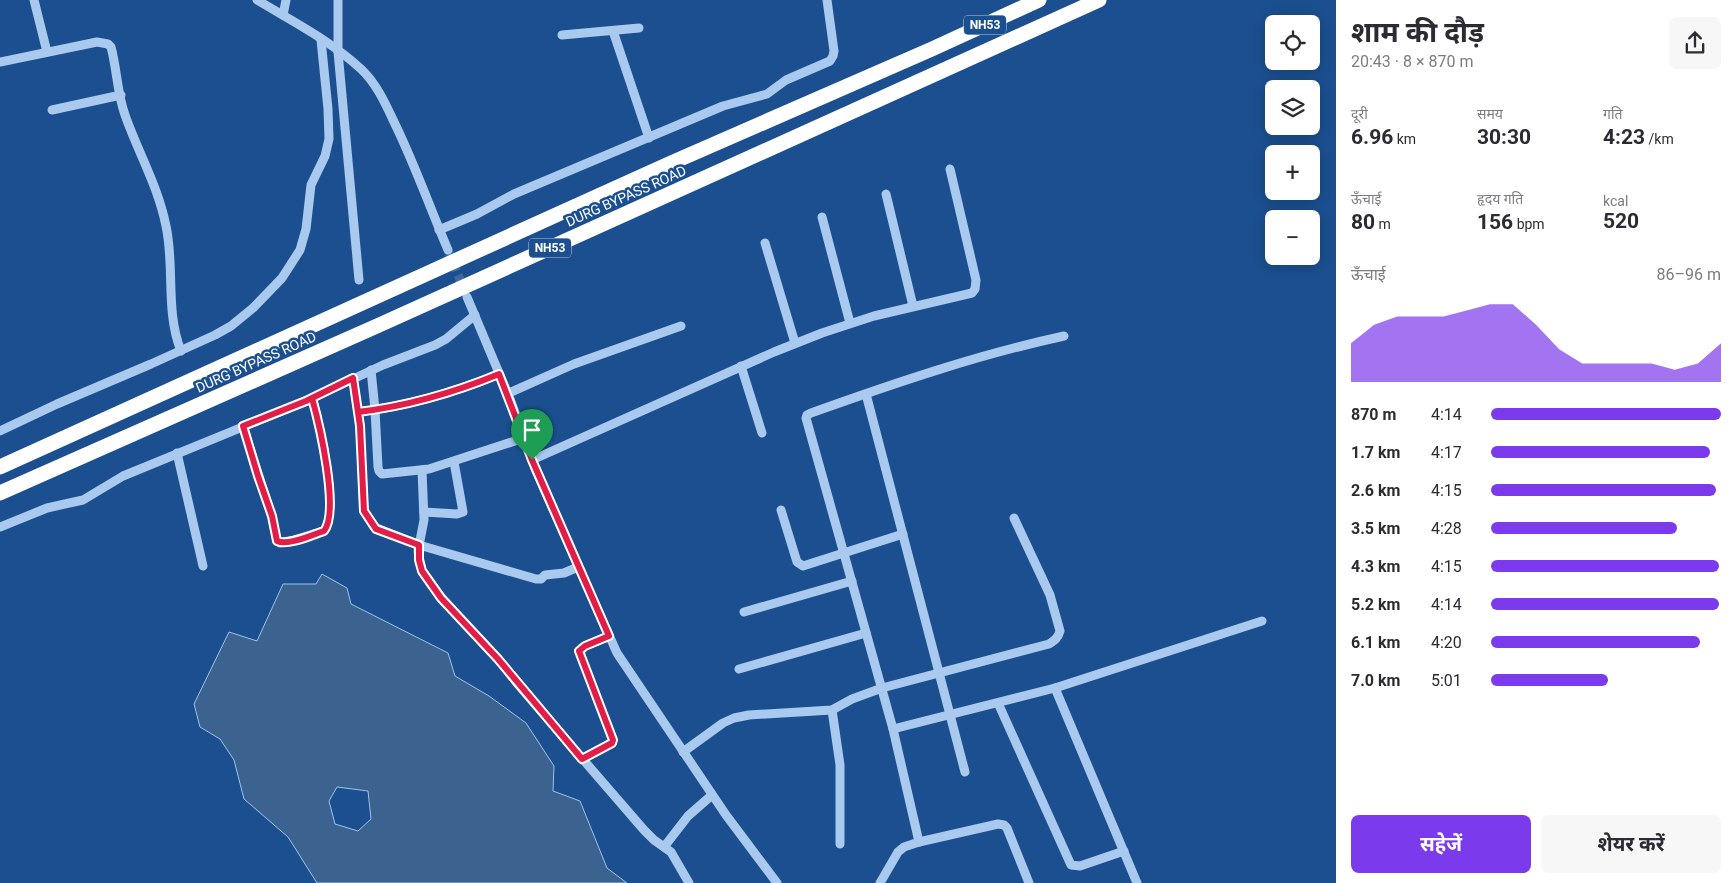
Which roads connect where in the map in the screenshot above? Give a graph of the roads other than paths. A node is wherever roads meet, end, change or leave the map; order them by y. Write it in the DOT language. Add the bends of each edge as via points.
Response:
graph roads {
  1 [pos="34,0"];
  2 [pos="257,0"];
  3 [pos="286,0"];
  4 [pos="338,0"];
  5 [pos="827,0"];
  6 [pos="1039,0"];
  7 [pos="1099,0"];
  8 [pos="282,15"];
  9 [pos="638,28"];
  10 [pos="612,30"];
  11 [pos="562,35"];
  12 [pos="323,41"];
  13 [pos="47,52"];
  14 [pos="338,52"];
  15 [pos="0,62"];
  16 [pos="120,96"];
  17 [pos="52,110"];
  18 [pos="649,138"];
  19 [pos="950,170"];
  20 [pos="886,194"];
  21 [pos="822,217"];
  22 [pos="439,230"];
  23 [pos="765,243"];
  24 [pos="448,250"];
  25 [pos="359,280"];
  26 [pos="467,297"];
  27 [pos="913,306"];
  28 [pos="475,315"];
  29 [pos="850,323"];
  30 [pos="681,326"];
  31 [pos="1064,336"];
  32 [pos="795,343"];
  33 [pos="181,351"];
  34 [pos="741,366"];
  35 [pos="371,370"];
  36 [pos="499,374"];
  37 [pos="353,378"];
  38 [pos="507,394"];
  39 [pos="866,394"];
  40 [pos="312,398"];
  41 [pos="376,410"];
  42 [pos="358,412"];
  43 [pos="243,426"];
  44 [pos="0,431"];
  45 [pos="762,433"];
  46 [pos="524,438"];
  47 [pos="178,453"];
  48 [pos="532,460"];
  49 [pos="454,462"];
  50 [pos="0,467"];
  51 [pos="422,470"];
  52 [pos="0,492"];
  53 [pos="781,510"];
  54 [pos="424,512"];
  55 [pos="1014,518"];
  56 [pos="0,527"];
  57 [pos="902,534"];
  58 [pos="420,539"];
  59 [pos="844,553"];
  60 [pos="202,566"];
  61 [pos="578,567"];
  62 [pos="852,581"];
  63 [pos="744,612"];
  64 [pos="1262,621"];
  65 [pos="866,633"];
  66 [pos="609,636"];
  67 [pos="739,669"];
  68 [pos="938,672"];
  69 [pos="882,688"];
  70 [pos="1055,688"];
  71 [pos="998,703"];
  72 [pos="832,710"];
  73 [pos="950,715"];
  74 [pos="893,729"];
  75 [pos="683,752"];
  76 [pos="582,759"];
  77 [pos="965,772"];
  78 [pos="712,795"];
  79 [pos="919,842"];
  80 [pos="840,844"];
  81 [pos="664,847"];
  82 [pos="1124,851"];
  83 [pos="689,883"];
  84 [pos="777,883"];
  85 [pos="880,883"];
  86 [pos="1029,883"];
  87 [pos="1137,883"];
  1 -- 13 [label="street"];
  2 -- 8 [label="street"];
  3 -- 8 [label="street"];
  4 -- 14 [label="street"];
  5 -- 18 [label="street" via="834,51 830,61 786,80 759,97 723,106"];
  6 -- 50 [label="highway, DURG BYPASS ROAD / NH53" via="671,162"];
  7 -- 52 [label="highway, DURG BYPASS ROAD / NH53" via="377,326"];
  8 -- 12 [label="street"];
  9 -- 10 [label="street"];
  10 -- 11 [label="street"];
  10 -- 18 [label="street"];
  12 -- 14 [label="street"];
  12 -- 33 [label="street" via="328,139 325,156 311,185 300,250 289,269 253,308 231,326"];
  13 -- 15 [label="street"];
  13 -- 16 [label="street" via="97,42 108,44 113,53"];
  14 -- 22 [label="street" via="362,70 386,105"];
  14 -- 25 [label="street"];
  16 -- 17 [label="street"];
  16 -- 33 [label="street" via="167,227 173,316"];
  18 -- 22 [label="street" via="514,194"];
  19 -- 27 [label="street" via="977,284 967,294"];
  20 -- 27 [label="street"];
  21 -- 29 [label="street"];
  22 -- 24 [label="street"];
  23 -- 32 [label="street"];
  26 -- 28 [label="street"];
  27 -- 29 [label="street"];
  28 -- 35 [label="street" via="446,340"];
  28 -- 36 [label="street"];
  29 -- 32 [label="street"];
  30 -- 38 [label="street" via="574,364"];
  31 -- 39 [label="street" via="1010,348"];
  32 -- 34 [label="street"];
  33 -- 44 [label="street"];
  34 -- 45 [label="street"];
  34 -- 48 [label="street"];
  35 -- 37 [label="street"];
  35 -- 41 [label="street"];
  36 -- 38 [label="street"];
  36 -- 41 [label="street" via="445,394"];
  37 -- 40 [label="street"];
  37 -- 42 [label="street"];
  38 -- 46 [label="street"];
  39 -- 57 [label="street"];
  39 -- 59 [label="street" via="811,412 806,418"];
  40 -- 43 [label="street"];
  40 -- 43 [label="street" via="329,488 328,522 324,531 306,538 277,541"];
  41 -- 42 [label="street"];
  41 -- 51 [label="street" via="379,471 386,474"];
  42 -- 58 [label="street" via="364,511 376,529"];
  43 -- 47 [label="street"];
  46 -- 48 [label="street"];
  46 -- 49 [label="street"];
  47 -- 56 [label="street" via="123,476 83,500 47,508"];
  47 -- 60 [label="street"];
  48 -- 61 [label="street"];
  49 -- 51 [label="street"];
  49 -- 54 [label="street" via="461,514"];
  51 -- 54 [label="street"];
  53 -- 59 [label="street" via="799,565"];
  54 -- 58 [label="street"];
  55 -- 68 [label="street" via="1050,595 1059,624 1059,636 1049,644"];
  57 -- 59 [label="street"];
  57 -- 68 [label="street"];
  58 -- 61 [label="street" via="536,579"];
  58 -- 76 [label="street" via="422,571 441,598 498,659"];
  59 -- 62 [label="street"];
  61 -- 66 [label="street"];
  62 -- 63 [label="street"];
  62 -- 65 [label="street"];
  64 -- 70 [label="street"];
  65 -- 67 [label="street"];
  65 -- 69 [label="street"];
  66 -- 75 [label="street"];
  66 -- 76 [label="street" via="579,651 613,740"];
  68 -- 69 [label="street"];
  68 -- 73 [label="street"];
  69 -- 72 [label="street"];
  69 -- 74 [label="street"];
  70 -- 71 [label="street"];
  70 -- 82 [label="street"];
  71 -- 73 [label="street"];
  71 -- 82 [label="street" via="1071,865 1080,866"];
  72 -- 75 [label="street" via="734,718"];
  72 -- 80 [label="street" via="840,765"];
  73 -- 74 [label="street"];
  73 -- 77 [label="street"];
  74 -- 79 [label="street"];
  75 -- 78 [label="street"];
  76 -- 81 [label="street" via="649,835"];
  78 -- 81 [label="street" via="688,816"];
  78 -- 84 [label="street"];
  79 -- 85 [label="street" via="898,852"];
  79 -- 86 [label="street" via="1004,825"];
  81 -- 83 [label="street" via="675,857"];
  82 -- 87 [label="street"];
}
